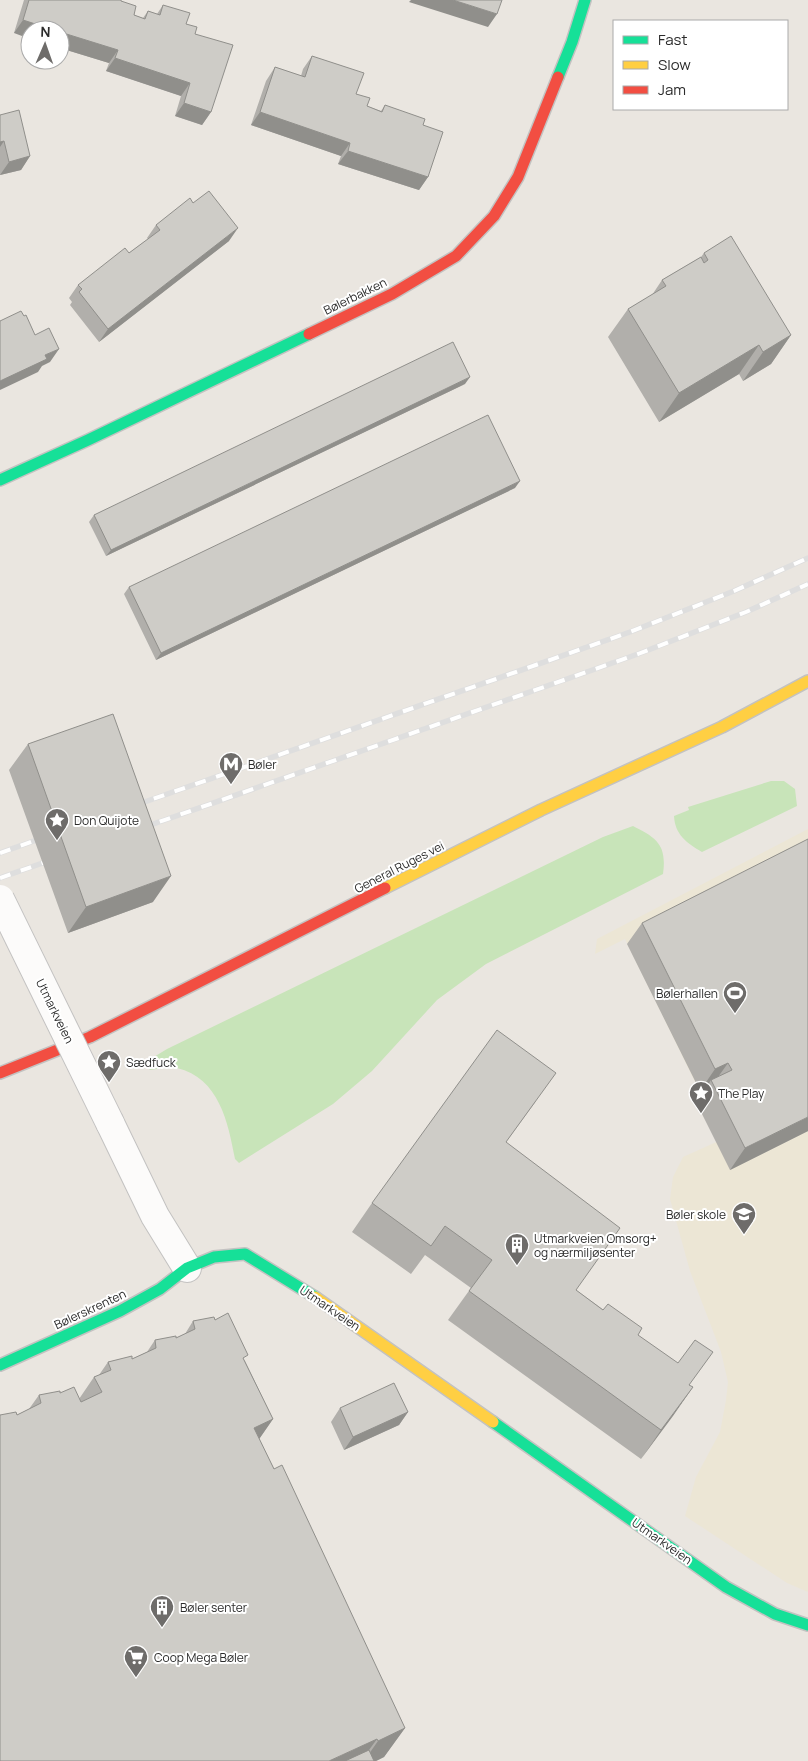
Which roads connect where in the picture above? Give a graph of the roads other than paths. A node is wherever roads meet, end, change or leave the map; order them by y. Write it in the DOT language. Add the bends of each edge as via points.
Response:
graph roads {
  1 [pos="585,0"];
  2 [pos="0,480"];
  3 [pos="808,681"];
  4 [pos="0,899"];
  5 [pos="0,1073"];
  6 [pos="187,1268"];
  7 [pos="0,1365"];
  8 [pos="808,1625"];
  1 -- 2 [label="street, Bølerbakken" via="572,42 518,177 494,216 456,256 392,294"];
  3 -- 5 [label="street, General Ruges vei" via="722,726 541,810 90,1037"];
  4 -- 6 [label="street, Utmarkveien, bridge" via="155,1216"];
  6 -- 7 [label="street, Bølerskrenten" via="160,1289 120,1311"];
  6 -- 8 [label="street, Utmarkveien" via="214,1257 245,1254 334,1309 726,1587 775,1614"];
}
